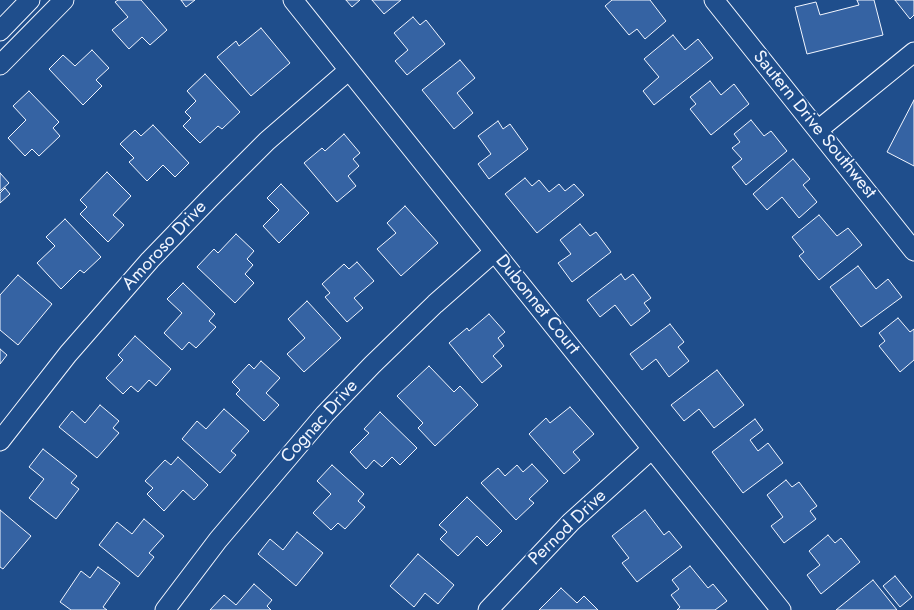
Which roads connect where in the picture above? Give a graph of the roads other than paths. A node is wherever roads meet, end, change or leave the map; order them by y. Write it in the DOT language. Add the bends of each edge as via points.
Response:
graph roads {
  1 [pos="30,0"];
  2 [pos="64,0"];
  3 [pos="293,0"];
  4 [pos="714,0"];
  5 [pos="0,30"];
  6 [pos="914,52"];
  7 [pos="0,65"];
  8 [pos="349,70"];
  9 [pos="818,130"];
  10 [pos="914,251"];
  11 [pos="494,252"];
  12 [pos="0,442"];
  13 [pos="652,449"];
  14 [pos="165,610"];
  15 [pos="488,610"];
  16 [pos="781,610"];
  1 -- 5 [label="street"];
  2 -- 7 [label="street"];
  3 -- 8 [label="street, Dubonnet Court"];
  4 -- 9 [label="street, Sautern Drive Southwest"];
  6 -- 9 [label="street"];
  8 -- 11 [label="street, Dubonnet Court"];
  8 -- 12 [label="street, Amoroso Drive" via="268,141 150,260 68,354"];
  9 -- 10 [label="street, Sautern Drive Southwest"];
  11 -- 13 [label="street, Dubonnet Court"];
  11 -- 14 [label="street, Cognac Drive" via="435,304 325,414 218,540"];
  13 -- 15 [label="street, Pernod Drive" via="571,522"];
  13 -- 16 [label="street, Dubonnet Court"];
}
